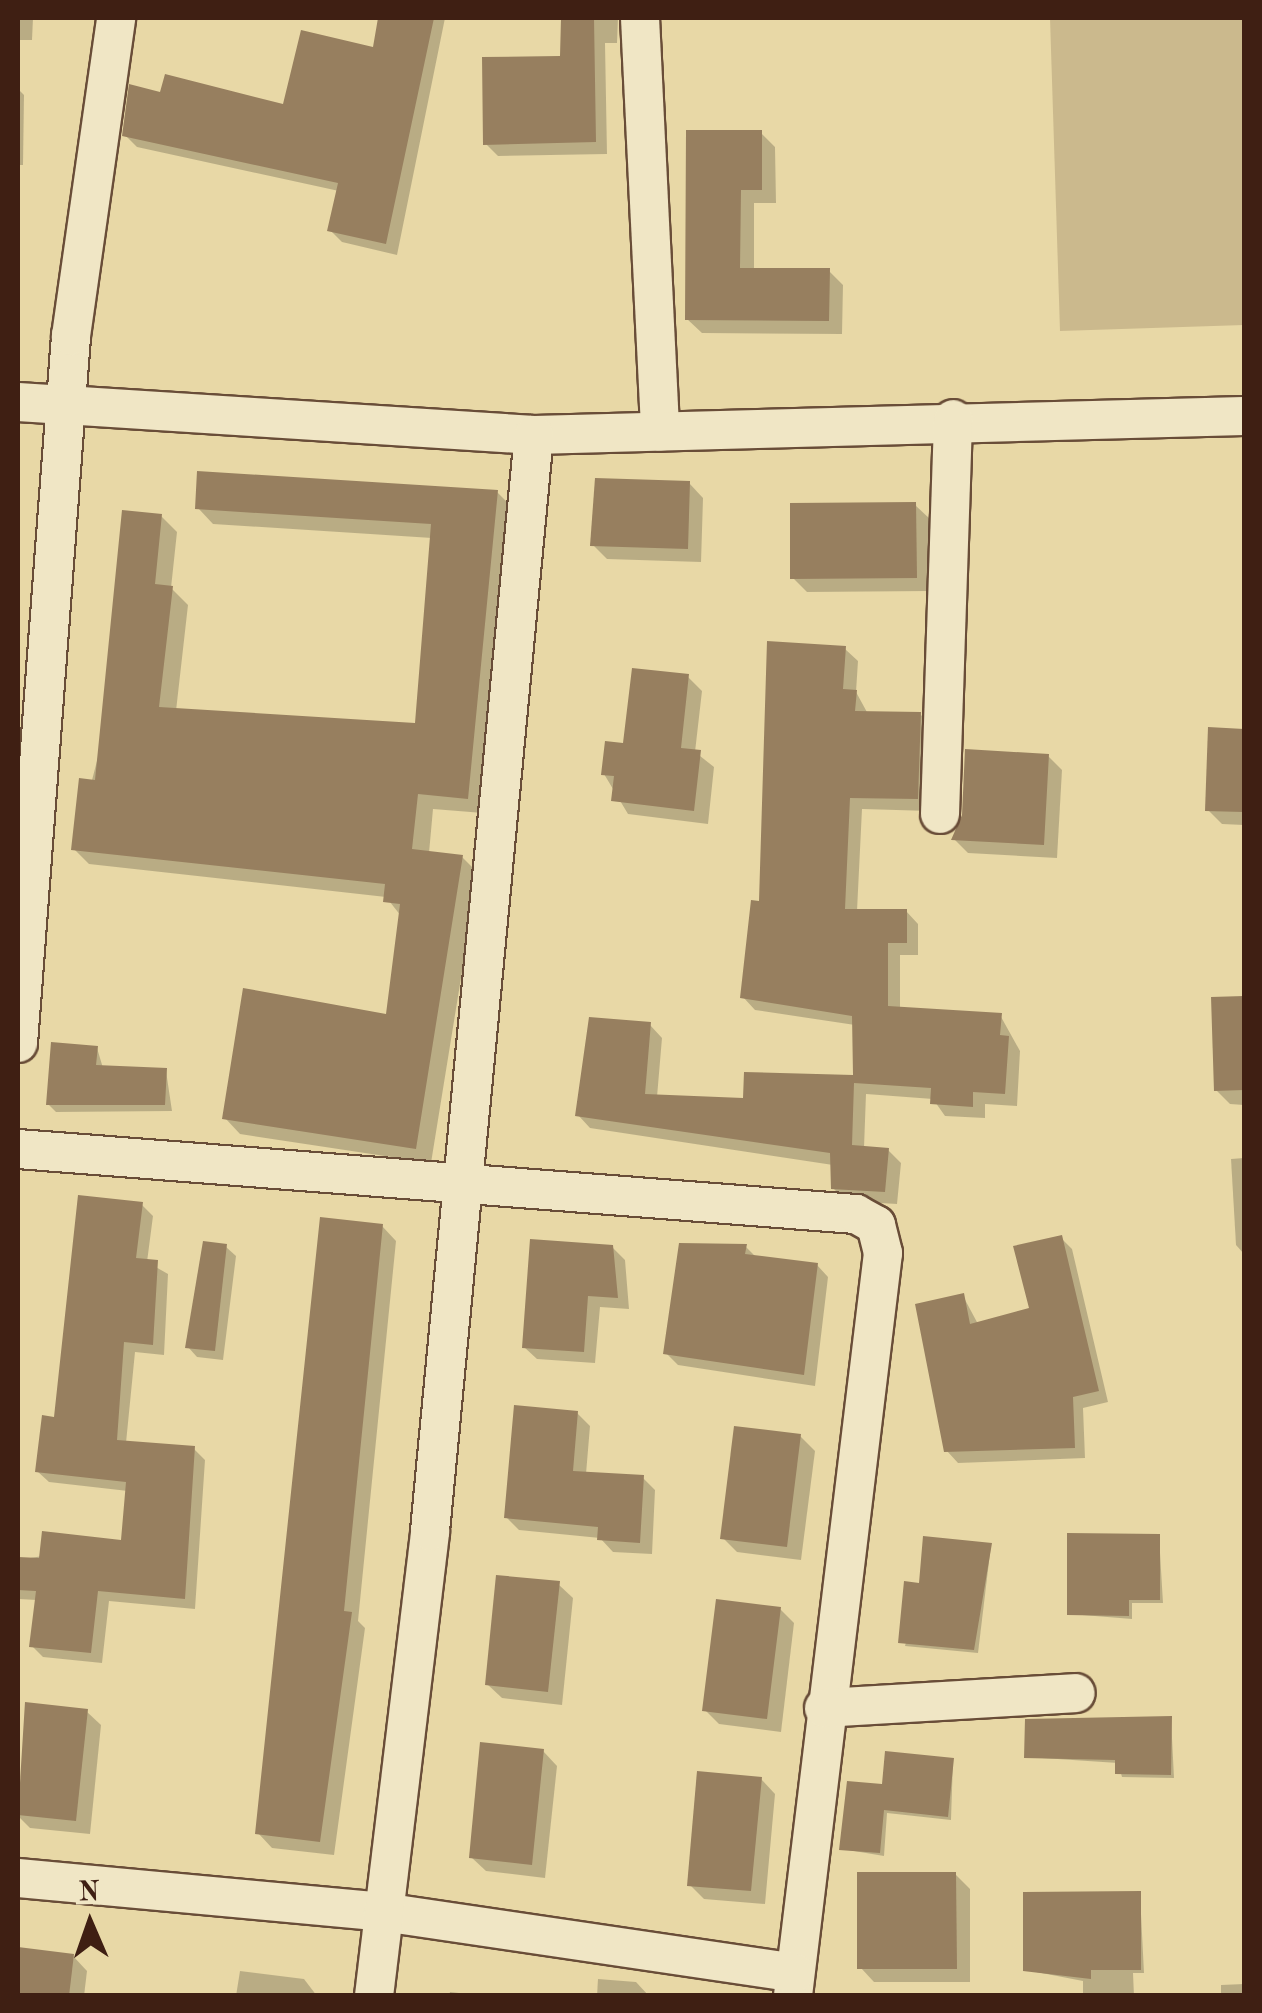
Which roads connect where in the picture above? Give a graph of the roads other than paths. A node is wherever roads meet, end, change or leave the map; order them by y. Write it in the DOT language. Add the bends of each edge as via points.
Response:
graph roads {
  1 [pos="116,18"];
  2 [pos="640,18"];
  3 [pos="66,401"];
  4 [pos="18,402"];
  5 [pos="1244,416"];
  6 [pos="953,419"];
  7 [pos="660,432"];
  8 [pos="534,435"];
  9 [pos="940,814"];
  10 [pos="18,1043"];
  11 [pos="18,1148"];
  12 [pos="464,1182"];
  13 [pos="1076,1693"];
  14 [pos="824,1708"];
  15 [pos="18,1878"];
  16 [pos="383,1912"];
  17 [pos="794,1984"];
  18 [pos="374,1996"];
  1 -- 3 [label="street"];
  2 -- 7 [label="street"];
  3 -- 4 [label="street"];
  3 -- 8 [label="street"];
  3 -- 10 [label="street"];
  5 -- 6 [label="street"];
  6 -- 7 [label="street"];
  6 -- 9 [label="street"];
  7 -- 8 [label="street"];
  8 -- 12 [label="street"];
  11 -- 12 [label="street"];
  12 -- 14 [label="street" via="856,1214 876,1225 883,1253"];
  12 -- 16 [label="street"];
  13 -- 14 [label="street"];
  14 -- 17 [label="street"];
  15 -- 16 [label="street"];
  16 -- 17 [label="street"];
  16 -- 18 [label="street"];
}
